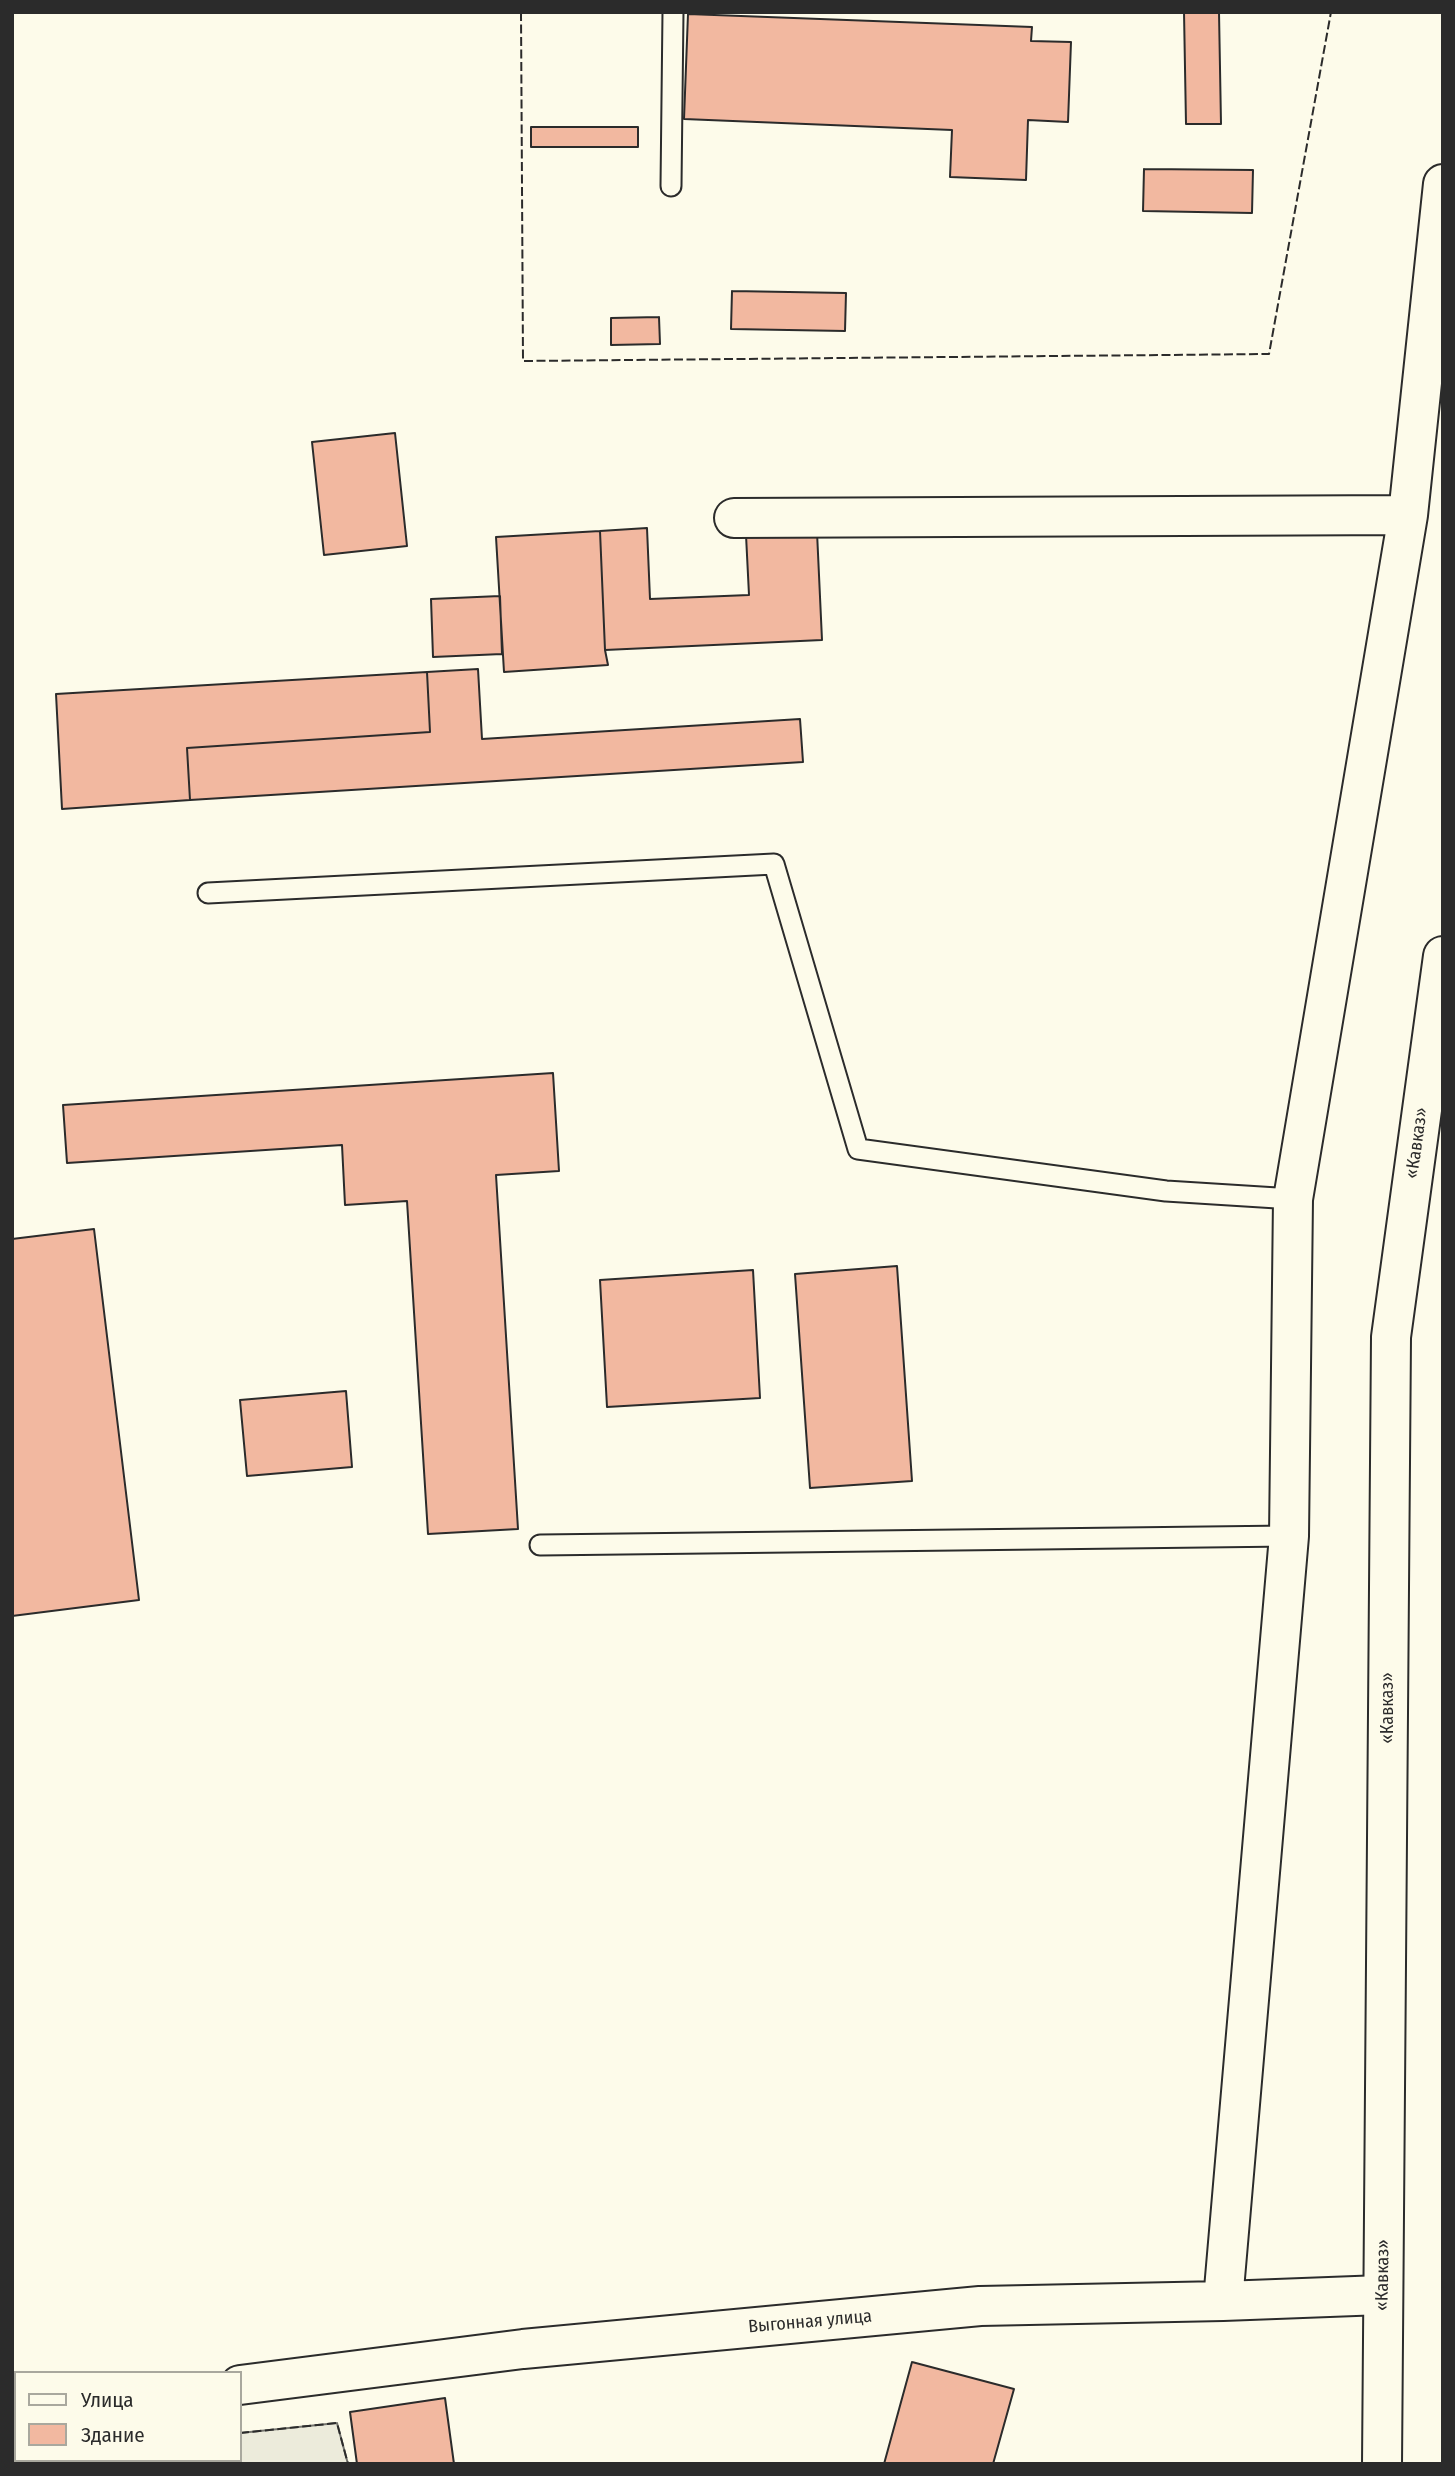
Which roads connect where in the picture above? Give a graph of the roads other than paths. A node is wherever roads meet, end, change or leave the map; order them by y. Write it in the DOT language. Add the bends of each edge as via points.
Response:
graph roads {
  1 [pos="673,12"];
  2 [pos="1443,184"];
  3 [pos="671,186"];
  4 [pos="1408,515"];
  5 [pos="734,518"];
  6 [pos="208,893"];
  7 [pos="1443,956"];
  8 [pos="1293,1199"];
  9 [pos="1289,1536"];
  10 [pos="540,1545"];
  11 [pos="1382,2295"];
  12 [pos="1223,2301"];
  13 [pos="242,2385"];
  14 [pos="1382,2464"];
  1 -- 3 [label="lane"];
  2 -- 4 [label="main road"];
  4 -- 5 [label="main road"];
  4 -- 8 [label="main road"];
  6 -- 8 [label="lane" via="774,864 858,1149 1166,1191"];
  7 -- 11 [label="main road, «Кавказ»" via="1391,1337"];
  8 -- 9 [label="main road"];
  9 -- 10 [label="lane"];
  9 -- 12 [label="main road"];
  11 -- 12 [label="main road, Выгонная улица"];
  11 -- 14 [label="main road, «Кавказ»"];
  12 -- 13 [label="main road, Выгонная улица" via="980,2306 523,2349"];
}
